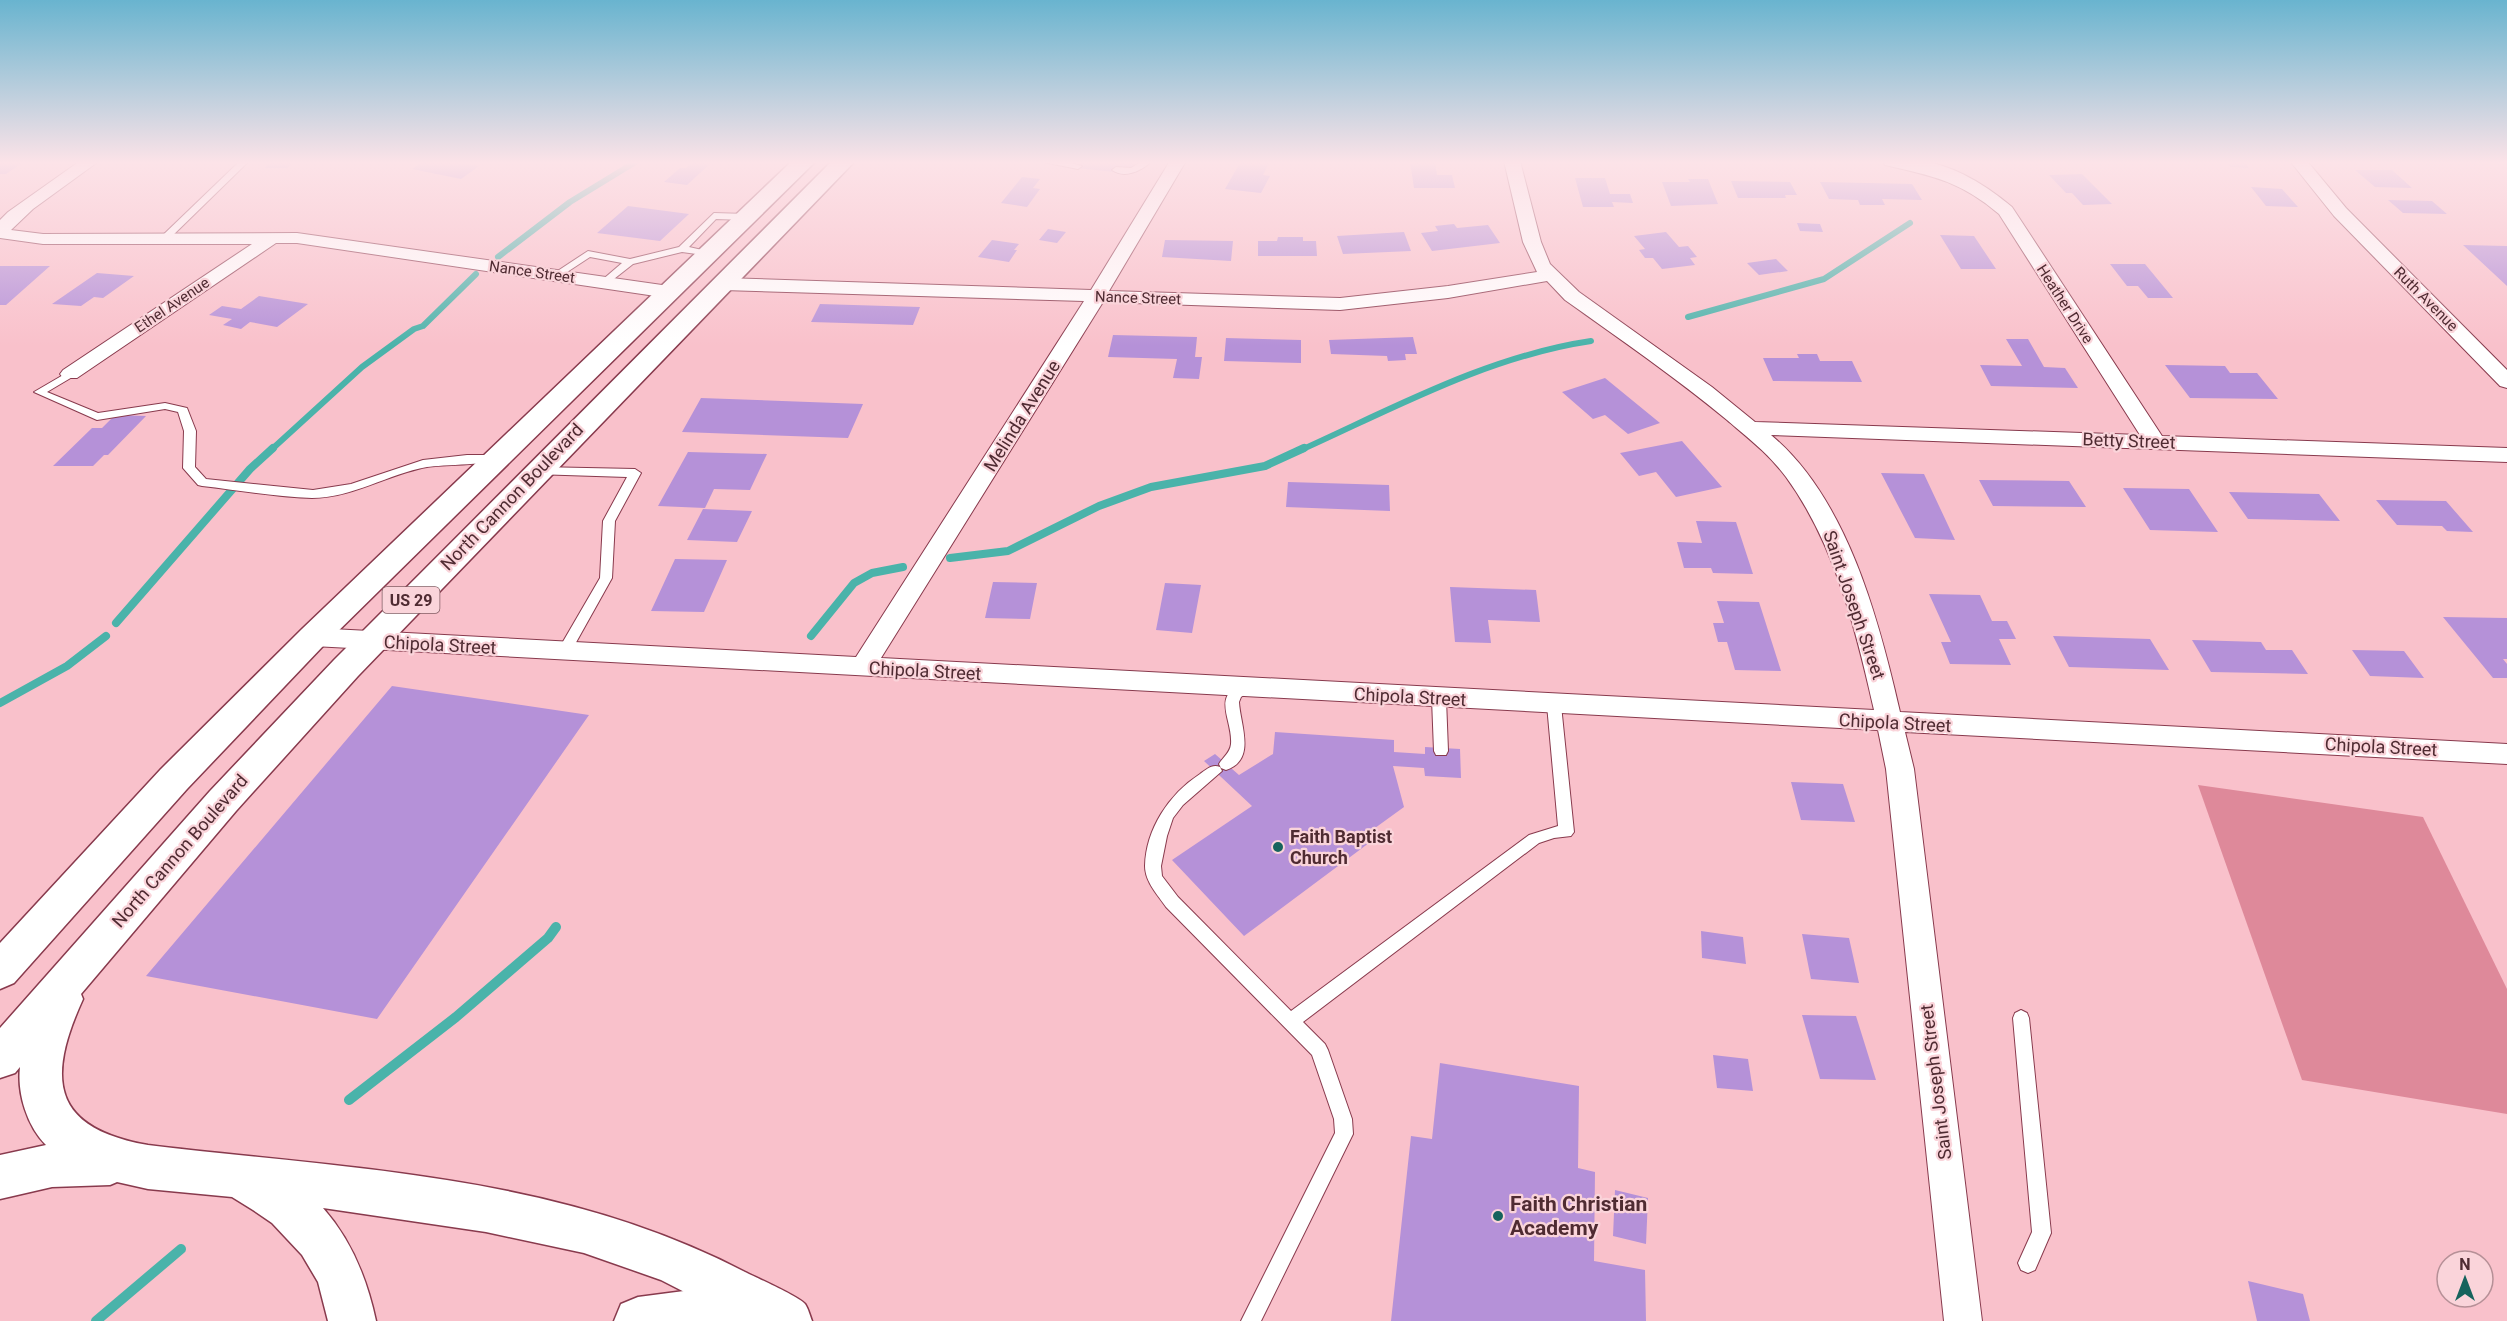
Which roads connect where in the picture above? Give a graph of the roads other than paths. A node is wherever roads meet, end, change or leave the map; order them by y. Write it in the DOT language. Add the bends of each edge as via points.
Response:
graph roads {
  1 [pos="181,223"];
  2 [pos="739,223"];
  3 [pos="783,223"];
  4 [pos="1141,223"];
  5 [pos="1527,223"];
  6 [pos="2014,223"];
  7 [pos="2350,223"];
  8 [pos="1,233"];
  9 [pos="274,237"];
  10 [pos="165,238"];
  11 [pos="695,252"];
  12 [pos="630,262"];
  13 [pos="1551,275"];
  14 [pos="555,276"];
  15 [pos="605,283"];
  16 [pos="723,284"];
  17 [pos="669,292"];
  18 [pos="1096,296"];
  19 [pos="70,374"];
  20 [pos="2507,382"];
  21 [pos="1751,428"];
  22 [pos="2155,442"];
  23 [pos="2507,455"];
  24 [pos="498,459"];
  25 [pos="538,471"];
  26 [pos="314,638"];
  27 [pos="371,641"];
  28 [pos="564,652"];
  29 [pos="862,668"];
  30 [pos="1247,688"];
  31 [pos="1439,699"];
  32 [pos="1554,705"];
  33 [pos="1890,723"];
  34 [pos="1441,751"];
  35 [pos="2507,754"];
  36 [pos="110,931"];
  37 [pos="0,971"];
  38 [pos="2021,1018"];
  39 [pos="1292,1021"];
  40 [pos="0,1059"];
  41 [pos="138,1164"];
  42 [pos="226,1175"];
  43 [pos="0,1177"];
  44 [pos="2028,1263"];
  45 [pos="352,1321"];
  46 [pos="638,1321"];
  47 [pos="766,1321"];
  48 [pos="788,1321"];
  49 [pos="1251,1321"];
  50 [pos="1963,1321"];
  1 -- 10 [label="lane"];
  2 -- 11 [label="main road, North Cannon Boulevard / US 29"];
  3 -- 16 [label="main road, North Cannon Boulevard / US 29"];
  4 -- 18 [label="street, Melinda Avenue"];
  5 -- 13 [label="street, Saint Joseph Street" via="1542,266"];
  6 -- 22 [label="street, Heather Drive"];
  7 -- 20 [label="street, Ruth Avenue"];
  8 -- 10 [label="street, Nance Street" via="43,239"];
  9 -- 10 [label="street, Nance Street"];
  9 -- 14 [label="street, Nance Street"];
  9 -- 19 [label="street, Ethel Avenue"];
  11 -- 12 [label="lane"];
  11 -- 17 [label="main road, North Cannon Boulevard / US 29"];
  12 -- 14 [label="lane" via="588,254"];
  12 -- 15 [label="lane"];
  13 -- 18 [label="street, Nance Street" via="1340,304"];
  13 -- 21 [label="street, Saint Joseph Street" via="1572,296"];
  14 -- 15 [label="street, Nance Street"];
  15 -- 17 [label="street, Nance Street"];
  16 -- 18 [label="street, Nance Street"];
  16 -- 25 [label="main road, North Cannon Boulevard / US 29"];
  17 -- 24 [label="main road, North Cannon Boulevard / US 29"];
  18 -- 29 [label="street, Melinda Avenue"];
  19 -- 24 [label="lane" via="39,392 97,417 165,406 183,410 190,431 189,468 202,482 313,494 353,487 423,464"];
  21 -- 22 [label="street, Betty Street"];
  21 -- 33 [label="street, Saint Joseph Street" via="1793,471 1822,514 1873,649"];
  22 -- 23 [label="street, Betty Street"];
  24 -- 26 [label="main road, North Cannon Boulevard / US 29"];
  25 -- 27 [label="main road, North Cannon Boulevard / US 29"];
  25 -- 28 [label="lane" via="636,473 609,521 606,578"];
  26 -- 27 [label="street, Chipola Street"];
  26 -- 37 [label="main road, North Cannon Boulevard / US 29" via="174,779"];
  27 -- 28 [label="street, Chipola Street"];
  27 -- 36 [label="main road, North Cannon Boulevard / US 29" via="230,793"];
  28 -- 29 [label="street, Chipola Street"];
  29 -- 30 [label="street, Chipola Street"];
  30 -- 31 [label="street, Chipola Street"];
  30 -- 39 [label="lane" via="1236,694 1232,702 1239,747 1236,756 1188,791 1167,815 1155,850 1155,878 1172,902"];
  31 -- 32 [label="street, Chipola Street"];
  31 -- 34 [label="lane"];
  32 -- 33 [label="street, Chipola Street"];
  32 -- 39 [label="lane" via="1566,832 1534,839"];
  33 -- 35 [label="street, Chipola Street"];
  33 -- 50 [label="street, Saint Joseph Street" via="1900,769"];
  36 -- 40 [label="main road, North Cannon Boulevard / US 29"];
  36 -- 41 [label="main road" via="75,979 52,1023 40,1064 39,1089 51,1117 75,1142 99,1154"];
  38 -- 44 [label="lane" via="2042,1233"];
  39 -- 49 [label="lane" via="1319,1050 1343,1119 1344,1134"];
  41 -- 42 [label="main road"];
  41 -- 43 [label="main road" via="58,1164"];
  42 -- 45 [label="main road" via="277,1199 311,1229 342,1276"];
  42 -- 48 [label="main road" via="436,1201 575,1228 688,1268"];
  46 -- 47 [label="main road" via="706,1316"];
}
